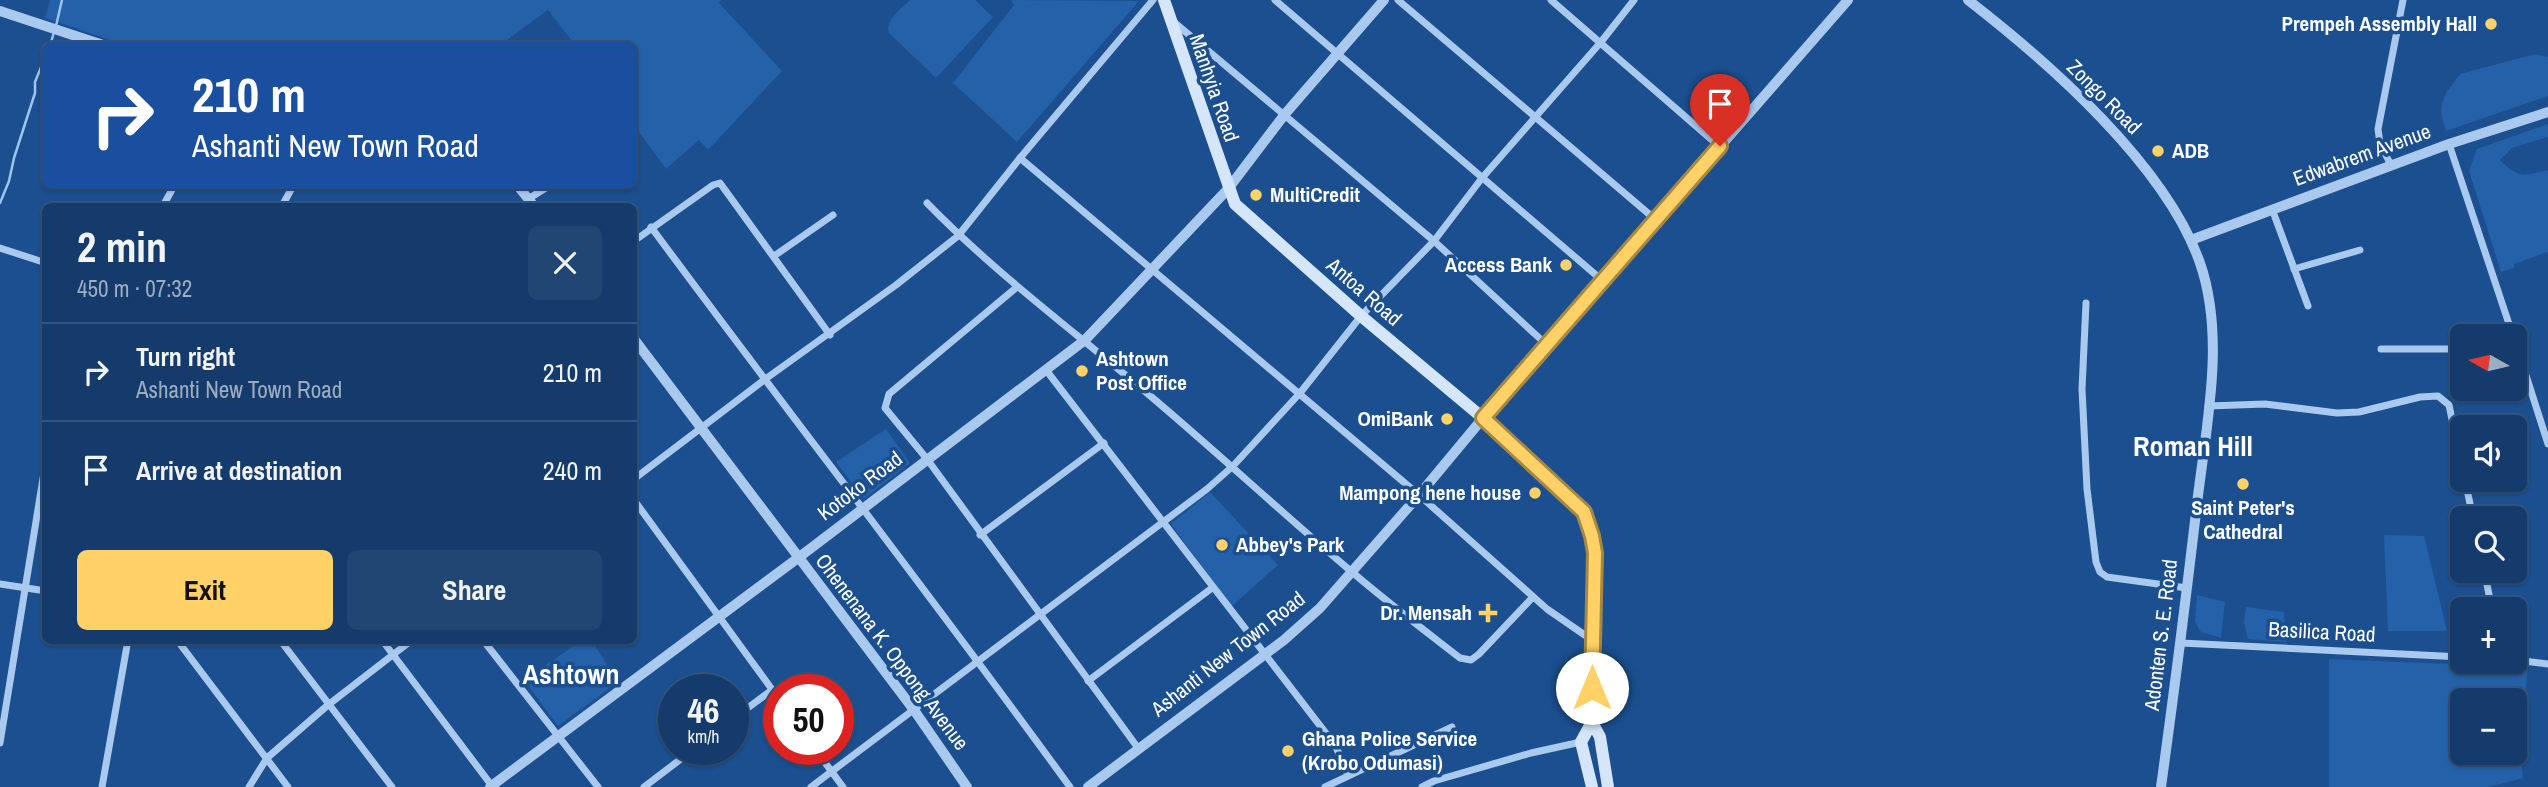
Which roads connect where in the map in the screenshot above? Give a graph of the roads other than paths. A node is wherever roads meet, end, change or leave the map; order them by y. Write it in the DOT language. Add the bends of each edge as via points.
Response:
graph roads {
  1 [pos="1153,0"];
  2 [pos="1164,0"];
  3 [pos="1275,0"];
  4 [pos="1384,0"];
  5 [pos="1398,0"];
  6 [pos="1551,0"];
  7 [pos="1634,0"];
  8 [pos="1849,0"];
  9 [pos="1968,0"];
  10 [pos="2403,0"];
  11 [pos="0,11"];
  12 [pos="1170,20"];
  13 [pos="95,42"];
  14 [pos="1601,42"];
  15 [pos="1337,54"];
  16 [pos="2548,112"];
  17 [pos="1285,114"];
  18 [pos="1535,118"];
  19 [pos="2449,144"];
  20 [pos="1720,146"];
  21 [pos="1020,158"];
  22 [pos="2391,165"];
  23 [pos="1482,178"];
  24 [pos="520,189"];
  25 [pos="546,189"];
  26 [pos="1228,189"];
  27 [pos="531,203"];
  28 [pos="927,203"];
  29 [pos="2272,209"];
  30 [pos="834,215"];
  31 [pos="1656,220"];
  32 [pos="651,227"];
  33 [pos="958,236"];
  34 [pos="637,239"];
  35 [pos="2191,240"];
  36 [pos="1434,241"];
  37 [pos="0,248"];
  38 [pos="2360,250"];
  39 [pos="774,257"];
  40 [pos="42,262"];
  41 [pos="2294,269"];
  42 [pos="1153,271"];
  43 [pos="1603,281"];
  44 [pos="1017,287"];
  45 [pos="2086,303"];
  46 [pos="2308,306"];
  47 [pos="1360,316"];
  48 [pos="2509,324"];
  49 [pos="830,335"];
  50 [pos="1085,340"];
  51 [pos="637,343"];
  52 [pos="1548,346"];
  53 [pos="2381,349"];
  54 [pos="2450,349"];
  55 [pos="1046,370"];
  56 [pos="764,380"];
  57 [pos="2527,380"];
  58 [pos="1300,393"];
  59 [pos="2208,406"];
  60 [pos="2451,415"];
  61 [pos="1483,418"];
  62 [pos="700,429"];
  63 [pos="1104,443"];
  64 [pos="2548,444"];
  65 [pos="928,459"];
  66 [pos="1233,466"];
  67 [pos="637,477"];
  68 [pos="42,484"];
  69 [pos="1419,495"];
  70 [pos="637,504"];
  71 [pos="862,508"];
  72 [pos="1164,521"];
  73 [pos="981,535"];
  74 [pos="798,558"];
  75 [pos="1351,572"];
  76 [pos="0,584"];
  77 [pos="2187,587"];
  78 [pos="25,588"];
  79 [pos="1212,588"];
  80 [pos="42,590"];
  81 [pos="1533,597"];
  82 [pos="1040,615"];
  83 [pos="718,616"];
  84 [pos="1592,640"];
  85 [pos="2181,643"];
  86 [pos="127,644"];
  87 [pos="180,644"];
  88 [pos="282,644"];
  89 [pos="385,644"];
  90 [pos="407,644"];
  91 [pos="486,644"];
  92 [pos="393,655"];
  93 [pos="1264,655"];
  94 [pos="2450,656"];
  95 [pos="979,661"];
  96 [pos="2527,661"];
  97 [pos="2548,664"];
  98 [pos="763,678"];
  99 [pos="1088,681"];
  100 [pos="328,705"];
  101 [pos="914,710"];
  102 [pos="1591,722"];
  103 [pos="1452,727"];
  104 [pos="559,737"];
  105 [pos="1581,742"];
  106 [pos="0,743"];
  107 [pos="1138,748"];
  108 [pos="267,758"];
  109 [pos="673,765"];
  110 [pos="827,765"];
  111 [pos="832,772"];
  112 [pos="1348,775"];
  113 [pos="491,786"];
  114 [pos="1425,786"];
  115 [pos="102,787"];
  116 [pos="249,787"];
  117 [pos="288,787"];
  118 [pos="393,787"];
  119 [pos="598,787"];
  120 [pos="644,787"];
  121 [pos="811,787"];
  122 [pos="843,787"];
  123 [pos="967,787"];
  124 [pos="1070,787"];
  125 [pos="1088,787"];
  126 [pos="1325,787"];
  127 [pos="1592,787"];
  128 [pos="1608,787"];
  129 [pos="2161,787"];
  1 -- 21 [label="street"];
  2 -- 12 [label="main road, Manhyia Road"];
  3 -- 15 [label="street"];
  4 -- 15 [label="street, Kotoko Road"];
  5 -- 18 [label="street"];
  6 -- 14 [label="street"];
  7 -- 14 [label="street"];
  8 -- 20 [label="street, Ashanti New Town Road"];
  9 -- 35 [label="street, Zongo Road" via="2096,112 2132,152"];
  10 -- 22 [label="street" via="2378,129 2379,144"];
  11 -- 13 [label="street"];
  12 -- 17 [label="street"];
  12 -- 26 [label="main road, Manhyia Road"];
  14 -- 18 [label="street"];
  14 -- 20 [label="street"];
  15 -- 17 [label="street, Kotoko Road"];
  15 -- 23 [label="street"];
  16 -- 19 [label="street, Edwabrem Avenue"];
  17 -- 26 [label="street, Kotoko Road"];
  17 -- 36 [label="street"];
  18 -- 23 [label="street"];
  18 -- 31 [label="street"];
  19 -- 22 [label="street, Edwabrem Avenue"];
  19 -- 48 [label="street"];
  20 -- 31 [label="street, Ashanti New Town Road"];
  21 -- 33 [label="street"];
  21 -- 42 [label="street"];
  22 -- 29 [label="street, Edwabrem Avenue"];
  23 -- 36 [label="street"];
  23 -- 43 [label="street"];
  24 -- 27 [label="street"];
  25 -- 27 [label="street"];
  26 -- 42 [label="street, Kotoko Road"];
  26 -- 47 [label="main road, Antoa Road" via="1239,208"];
  28 -- 33 [label="street"];
  29 -- 35 [label="street, Edwabrem Avenue"];
  29 -- 41 [label="street"];
  30 -- 39 [label="street"];
  31 -- 43 [label="street, Ashanti New Town Road"];
  32 -- 34 [label="street"];
  32 -- 39 [label="street" via="720,183"];
  32 -- 56 [label="street"];
  33 -- 44 [label="street"];
  33 -- 49 [label="street"];
  35 -- 59 [label="street, Adonten S. E. Road" via="2205,281 2210,315"];
  36 -- 47 [label="street"];
  36 -- 52 [label="street"];
  37 -- 40 [label="street"];
  38 -- 41 [label="street"];
  39 -- 49 [label="street"];
  41 -- 46 [label="street"];
  42 -- 50 [label="street, Kotoko Road"];
  42 -- 58 [label="street"];
  43 -- 52 [label="street, Ashanti New Town Road"];
  44 -- 50 [label="street"];
  44 -- 65 [label="street" via="889,394 885,408"];
  45 -- 77 [label="street" via="2082,389 2096,562 2107,577"];
  47 -- 58 [label="street"];
  47 -- 61 [label="main road, Antoa Road"];
  49 -- 56 [label="street"];
  50 -- 55 [label="street, Kotoko Road"];
  50 -- 66 [label="street"];
  51 -- 62 [label="street, Ohenenana K. Oppong Avenue"];
  52 -- 61 [label="street, Ashanti New Town Road"];
  53 -- 54 [label="street"];
  55 -- 63 [label="street"];
  55 -- 65 [label="street, Kotoko Road"];
  56 -- 62 [label="street"];
  56 -- 71 [label="street"];
  57 -- 64 [label="street"];
  58 -- 66 [label="street"];
  58 -- 69 [label="street"];
  59 -- 60 [label="street" via="2265,404 2348,413 2438,396 2449,405"];
  59 -- 77 [label="street, Adonten S. E. Road"];
  61 -- 69 [label="street, Ashanti New Town Road"];
  61 -- 84 [label="main road, Antoa Road" via="1584,512 1595,553"];
  62 -- 67 [label="street"];
  62 -- 74 [label="street, Ohenenana K. Oppong Avenue"];
  63 -- 72 [label="street"];
  63 -- 73 [label="street"];
  65 -- 71 [label="street, Kotoko Road"];
  65 -- 73 [label="street"];
  66 -- 72 [label="street"];
  66 -- 75 [label="street"];
  68 -- 78 [label="street"];
  69 -- 75 [label="street, Ashanti New Town Road"];
  69 -- 81 [label="street"];
  70 -- 83 [label="street"];
  71 -- 74 [label="street, Kotoko Road"];
  71 -- 95 [label="street"];
  72 -- 79 [label="street"];
  72 -- 82 [label="street"];
  73 -- 82 [label="street"];
  74 -- 83 [label="street, Kotoko Road"];
  74 -- 101 [label="street, Ohenenana K. Oppong Avenue"];
  75 -- 81 [label="street" via="1464,660 1479,654"];
  75 -- 93 [label="street, Ashanti New Town Road" via="1320,608"];
  76 -- 78 [label="street"];
  77 -- 85 [label="street, Adonten S. E. Road"];
  78 -- 80 [label="street"];
  78 -- 106 [label="street"];
  79 -- 93 [label="street"];
  79 -- 99 [label="street"];
  81 -- 84 [label="street"];
  82 -- 95 [label="street"];
  82 -- 99 [label="street"];
  83 -- 98 [label="street"];
  83 -- 104 [label="street, Kotoko Road"];
  84 -- 102 [label="main road, Antoa Road"];
  85 -- 94 [label="street, Basilica Road"];
  85 -- 129 [label="street, Adonten S. E. Road"];
  86 -- 115 [label="street"];
  87 -- 108 [label="street"];
  88 -- 100 [label="street"];
  89 -- 92 [label="street"];
  90 -- 92 [label="street"];
  91 -- 104 [label="street"];
  92 -- 100 [label="street"];
  92 -- 113 [label="street"];
  93 -- 107 [label="street, Ashanti New Town Road"];
  93 -- 112 [label="street" via="1336,747"];
  95 -- 101 [label="street"];
  95 -- 124 [label="street"];
  96 -- 97 [label="street"];
  99 -- 107 [label="street"];
  100 -- 108 [label="street"];
  100 -- 118 [label="street"];
  101 -- 111 [label="street"];
  101 -- 123 [label="street, Ohenenana K. Oppong Avenue"];
  102 -- 105 [label="main road"];
  102 -- 128 [label="main road" via="1600,737"];
  103 -- 112 [label="street"];
  104 -- 113 [label="street, Kotoko Road"];
  104 -- 119 [label="street"];
  105 -- 114 [label="street"];
  105 -- 127 [label="main road"];
  107 -- 125 [label="street, Ashanti New Town Road"];
  108 -- 116 [label="street"];
  108 -- 117 [label="street"];
  109 -- 120 [label="street"];
  110 -- 111 [label="street"];
  111 -- 121 [label="street"];
  111 -- 122 [label="street"];
  112 -- 126 [label="street"];
}
